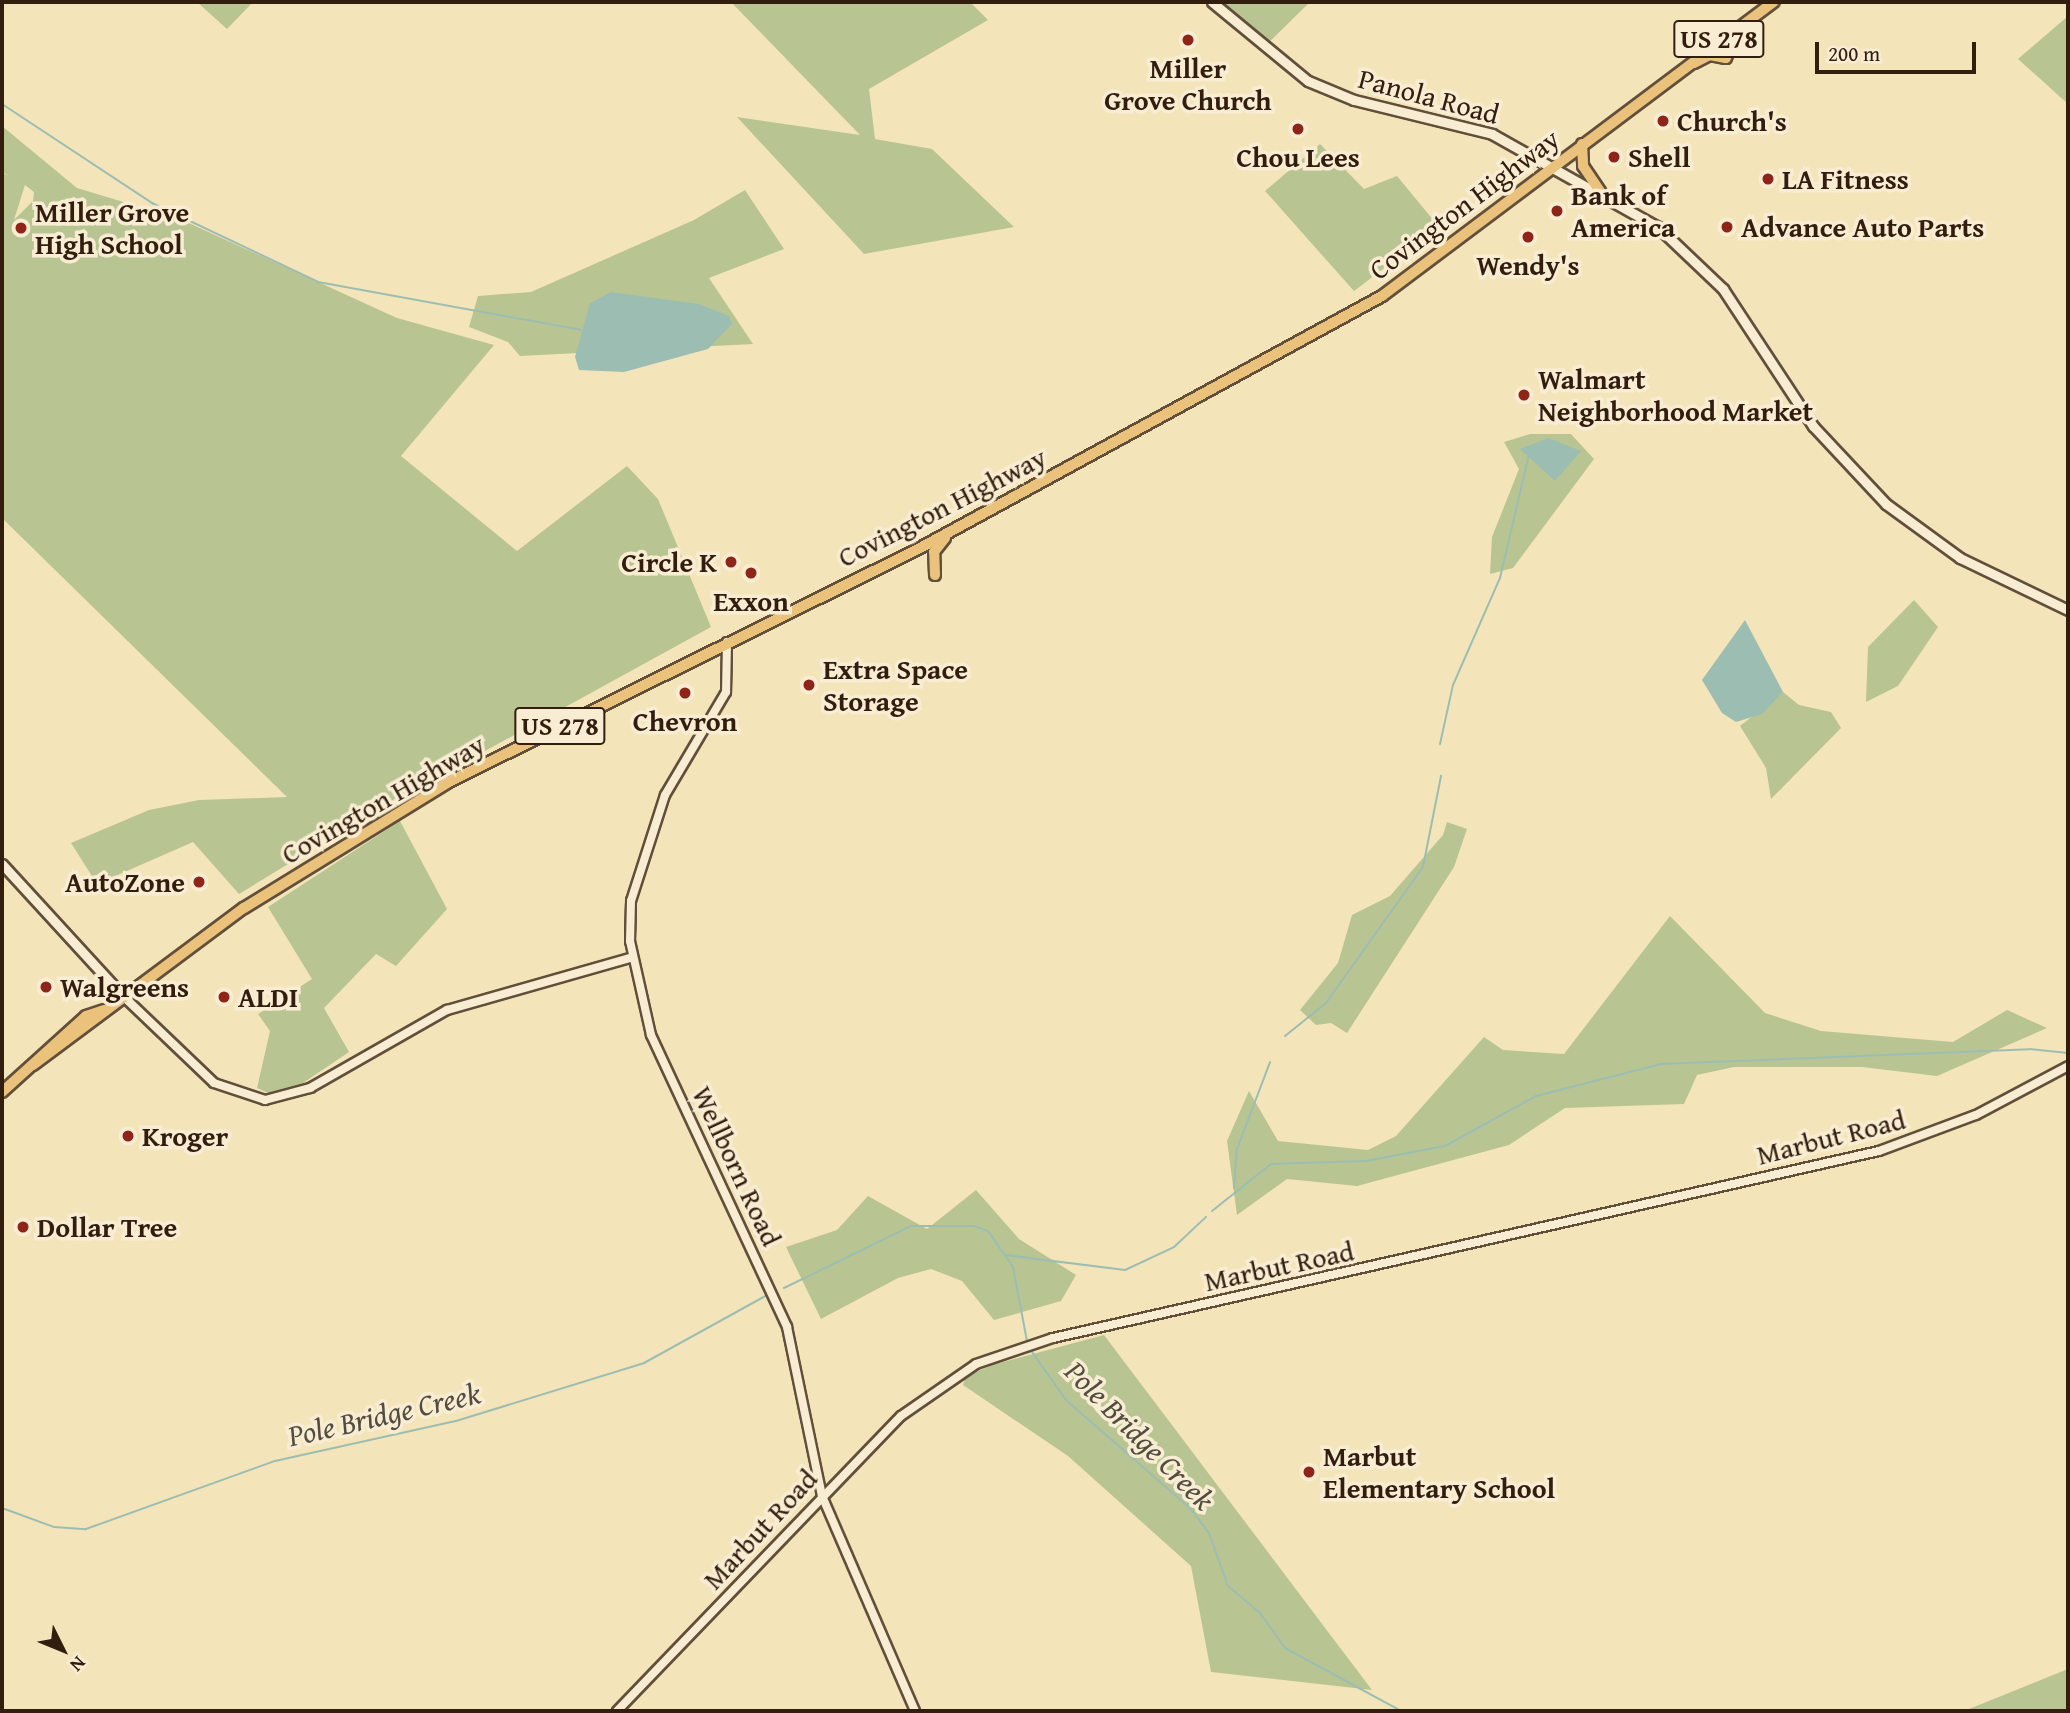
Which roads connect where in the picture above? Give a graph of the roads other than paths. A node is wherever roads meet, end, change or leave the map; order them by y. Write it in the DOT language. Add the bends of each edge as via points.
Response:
graph roads {
  1 [pos="1212,2"];
  2 [pos="1774,2"];
  3 [pos="1742,23"];
  4 [pos="1687,61"];
  5 [pos="1582,144"];
  6 [pos="1553,167"];
  7 [pos="1601,193"];
  8 [pos="950,532"];
  9 [pos="935,575"];
  10 [pos="2068,610"];
  11 [pos="727,642"];
  12 [pos="2,864"];
  13 [pos="633,957"];
  14 [pos="121,995"];
  15 [pos="2068,1066"];
  16 [pos="2,1092"];
  17 [pos="817,1477"];
  18 [pos="834,1484"];
  19 [pos="822,1496"];
  20 [pos="617,1711"];
  21 [pos="915,1711"];
  1 -- 6 [label="main road, Panola Road" via="1308,81 1354,100 1462,123"];
  2 -- 3 [label="main road, Covington Highway / US 278"];
  3 -- 4 [label="main road, Covington Highway / US 278"];
  3 -- 4 [label="main road" via="1726,58"];
  4 -- 5 [label="main road, Covington Highway / US 278"];
  5 -- 6 [label="main road, Covington Highway / US 278"];
  5 -- 7 [label="main road" via="1583,166"];
  6 -- 7 [label="main road, Panola Road"];
  6 -- 8 [label="main road, Covington Highway / US 278" via="1382,296"];
  7 -- 10 [label="main road, Panola Road" via="1671,238 1723,289 1813,426 1886,504 1960,558"];
  8 -- 9 [label="main road" via="934,552"];
  8 -- 11 [label="main road, Covington Highway / US 278"];
  11 -- 13 [label="street, Wellborn Road" via="722,702 676,772 639,870 630,917"];
  11 -- 14 [label="main road, Covington Highway / US 278" via="447,783 244,908"];
  12 -- 14 [label="main road"];
  13 -- 14 [label="street" via="447,1010 310,1088 265,1100 214,1083"];
  13 -- 17 [label="street, Wellborn Road" via="651,1035 787,1327"];
  14 -- 16 [label="main road, Covington Highway / US 278"];
  15 -- 18 [label="street, Marbut Road" via="1976,1115 1879,1151 1010,1349 976,1364 901,1416"];
  17 -- 18 [label="street"];
  17 -- 19 [label="street, Wellborn Road"];
  18 -- 19 [label="street, Marbut Road"];
  19 -- 20 [label="street, Marbut Road"];
  19 -- 21 [label="street, Wellborn Road"];
}
